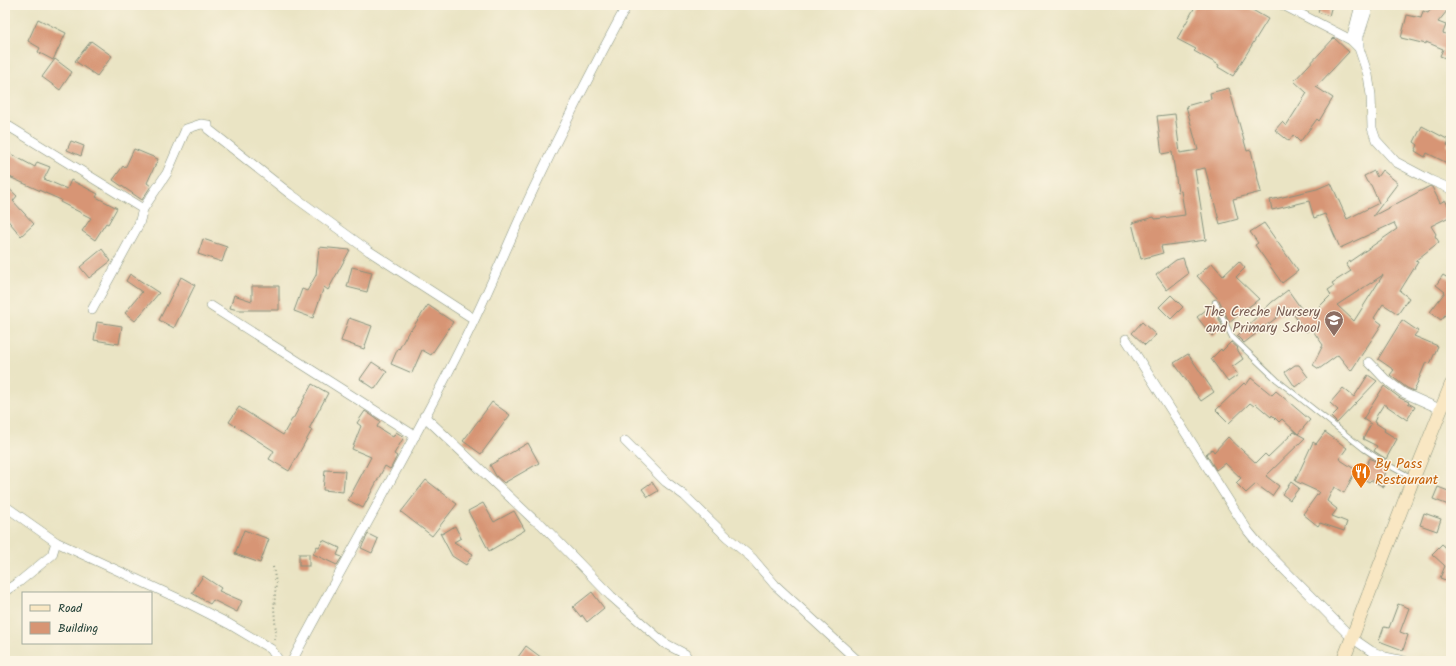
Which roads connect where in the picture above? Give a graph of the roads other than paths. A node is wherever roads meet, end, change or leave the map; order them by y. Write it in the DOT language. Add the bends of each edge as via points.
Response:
graph roads {
  1 [pos="627,5"];
  2 [pos="1284,5"];
  3 [pos="1360,5"];
  4 [pos="1369,5"];
  5 [pos="1351,40"];
  6 [pos="1359,48"];
  7 [pos="5,124"];
  8 [pos="1451,188"];
  9 [pos="144,209"];
  10 [pos="1215,302"];
  11 [pos="211,306"];
  12 [pos="92,310"];
  13 [pos="474,319"];
  14 [pos="1126,338"];
  15 [pos="1369,362"];
  16 [pos="1451,385"];
  17 [pos="1440,409"];
  18 [pos="424,416"];
  19 [pos="415,436"];
  20 [pos="625,441"];
  21 [pos="1413,479"];
  22 [pos="5,506"];
  23 [pos="56,542"];
  24 [pos="5,591"];
  25 [pos="1352,638"];
  26 [pos="279,661"];
  27 [pos="292,661"];
  28 [pos="689,661"];
  29 [pos="858,661"];
  30 [pos="1343,661"];
  31 [pos="1404,661"];
  1 -- 13 [label="street" via="533,190"];
  2 -- 5 [label="street"];
  3 -- 5 [label="street"];
  4 -- 6 [label="street" via="1359,36"];
  5 -- 6 [label="street"];
  6 -- 8 [label="street" via="1368,75 1372,128 1376,140 1396,162"];
  7 -- 9 [label="street"];
  9 -- 12 [label="street" via="139,224"];
  9 -- 13 [label="street" via="167,173 186,129 201,124 208,125 208,129 356,242"];
  10 -- 21 [label="lane" via="1232,337 1277,380 1364,448"];
  11 -- 19 [label="street"];
  13 -- 18 [label="street"];
  14 -- 25 [label="street" via="1248,531"];
  15 -- 17 [label="street" via="1385,379 1404,393"];
  16 -- 17 [label="street"];
  17 -- 21 [label="street"];
  18 -- 19 [label="street"];
  18 -- 28 [label="street" via="541,524 611,596 664,643 685,654"];
  19 -- 27 [label="street"];
  20 -- 29 [label="street" via="666,482 685,496 752,558 775,585"];
  21 -- 25 [label="street"];
  22 -- 23 [label="street"];
  23 -- 24 [label="street" via="52,555"];
  23 -- 26 [label="street" via="229,624 271,649"];
  25 -- 30 [label="street"];
  25 -- 31 [label="street" via="1371,651"];
}
